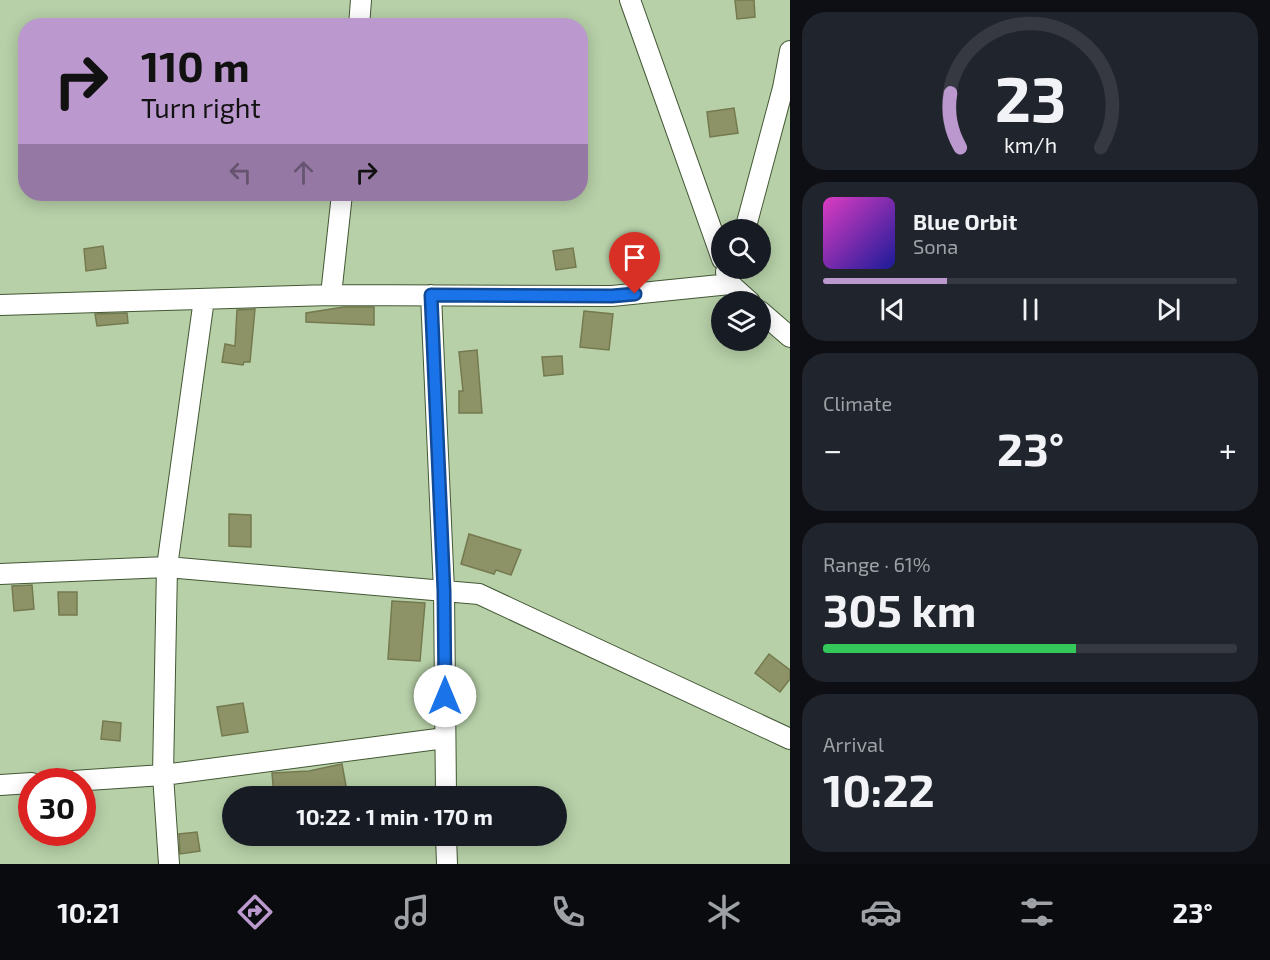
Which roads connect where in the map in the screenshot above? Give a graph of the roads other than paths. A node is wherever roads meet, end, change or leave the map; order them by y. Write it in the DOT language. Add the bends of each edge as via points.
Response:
graph roads {
  1 [pos="361,0"];
  2 [pos="630,0"];
  3 [pos="360,18"];
  4 [pos="790,51"];
  5 [pos="341,201"];
  6 [pos="748,219"];
  7 [pos="711,228"];
  8 [pos="711,278"];
  9 [pos="331,295"];
  10 [pos="431,295"];
  11 [pos="204,299"];
  12 [pos="0,305"];
  13 [pos="771,321"];
  14 [pos="790,337"];
  15 [pos="167,567"];
  16 [pos="0,574"];
  17 [pos="444,591"];
  18 [pos="445,738"];
  19 [pos="790,739"];
  20 [pos="163,775"];
  21 [pos="96,779"];
  22 [pos="18,784"];
  23 [pos="0,785"];
  24 [pos="446,786"];
  25 [pos="446,846"];
  26 [pos="170,864"];
  27 [pos="447,864"];
  1 -- 3 [label="street"];
  2 -- 7 [label="street"];
  4 -- 6 [label="street"];
  5 -- 9 [label="street"];
  8 -- 10 [label="street" via="612,296"];
  9 -- 10 [label="street"];
  9 -- 11 [label="street"];
  10 -- 17 [label="street"];
  11 -- 12 [label="street"];
  11 -- 15 [label="street"];
  13 -- 14 [label="street"];
  15 -- 16 [label="street"];
  15 -- 17 [label="street"];
  15 -- 20 [label="street"];
  17 -- 18 [label="street"];
  17 -- 19 [label="street" via="479,594"];
  18 -- 20 [label="street"];
  18 -- 24 [label="street"];
  20 -- 21 [label="street"];
  20 -- 26 [label="street"];
  22 -- 23 [label="street"];
  25 -- 27 [label="street"];
}
